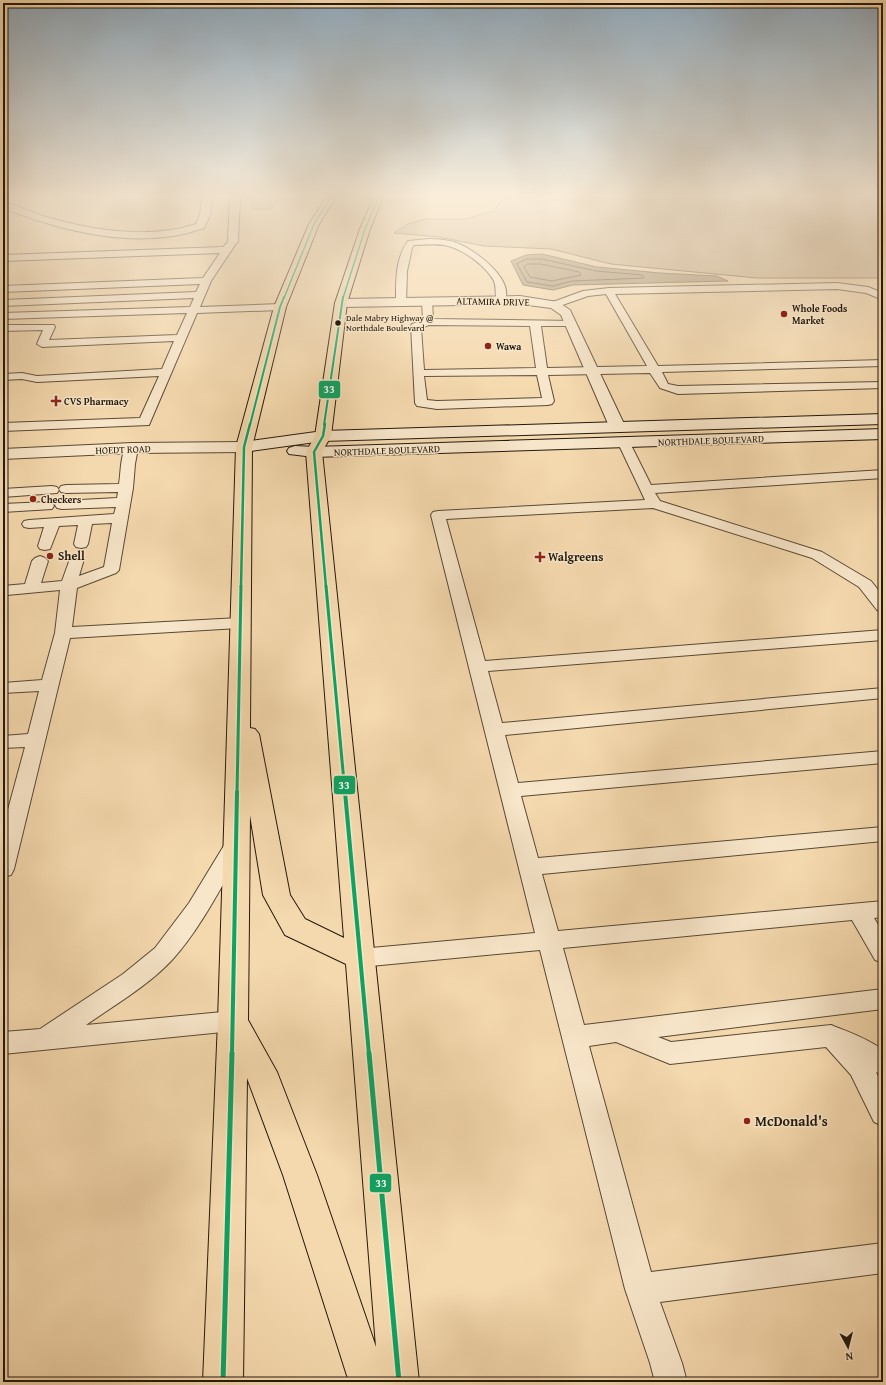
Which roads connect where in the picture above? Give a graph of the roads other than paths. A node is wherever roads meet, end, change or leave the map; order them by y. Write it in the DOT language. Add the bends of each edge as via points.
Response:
graph roads {
  1 [pos="218,262"];
  2 [pos="299,262"];
  3 [pos="354,262"];
  4 [pos="404,262"];
  5 [pos="479,262"];
  6 [pos="206,281"];
  7 [pos="3,289"];
  8 [pos="609,291"];
  9 [pos="200,295"];
  10 [pos="883,297"];
  11 [pos="500,300"];
  12 [pos="427,301"];
  13 [pos="341,302"];
  14 [pos="402,302"];
  15 [pos="3,303"];
  16 [pos="554,305"];
  17 [pos="280,307"];
  18 [pos="192,309"];
  19 [pos="3,316"];
  20 [pos="428,322"];
  21 [pos="535,323"];
  22 [pos="570,323"];
  23 [pos="3,328"];
  24 [pos="180,338"];
  25 [pos="883,363"];
  26 [pos="654,369"];
  27 [pos="592,371"];
  28 [pos="166,372"];
  29 [pos="542,372"];
  30 [pos="418,373"];
  31 [pos="3,377"];
  32 [pos="37,379"];
  33 [pos="19,382"];
  34 [pos="883,385"];
  35 [pos="883,419"];
  36 [pos="794,422"];
  37 [pos="617,426"];
  38 [pos="3,427"];
  39 [pos="883,434"];
  40 [pos="624,443"];
  41 [pos="319,444"];
  42 [pos="244,447"];
  43 [pos="466,447"];
  44 [pos="132,448"];
  45 [pos="3,454"];
  46 [pos="883,474"];
  47 [pos="66,489"];
  48 [pos="52,490"];
  49 [pos="3,493"];
  50 [pos="124,495"];
  51 [pos="650,497"];
  52 [pos="62,505"];
  53 [pos="47,506"];
  54 [pos="3,508"];
  55 [pos="120,518"];
  56 [pos="86,520"];
  57 [pos="53,522"];
  58 [pos="29,524"];
  59 [pos="81,544"];
  60 [pos="45,546"];
  61 [pos="76,559"];
  62 [pos="40,561"];
  63 [pos="69,586"];
  64 [pos="31,588"];
  65 [pos="7,590"];
  66 [pos="881,601"];
  67 [pos="239,623"];
  68 [pos="63,633"];
  69 [pos="883,635"];
  70 [pos="478,667"];
  71 [pos="49,685"];
  72 [pos="3,688"];
  73 [pos="238,688"];
  74 [pos="883,693"];
  75 [pos="494,730"];
  76 [pos="35,740"];
  77 [pos="3,742"];
  78 [pos="883,757"];
  79 [pos="510,790"];
  80 [pos="883,834"];
  81 [pos="235,844"];
  82 [pos="530,867"];
  83 [pos="3,869"];
  84 [pos="883,909"];
  85 [pos="859,912"];
  86 [pos="550,940"];
  87 [pos="883,954"];
  88 [pos="360,958"];
  89 [pos="883,999"];
  90 [pos="233,1021"];
  91 [pos="618,1032"];
  92 [pos="830,1036"];
  93 [pos="573,1037"];
  94 [pos="45,1038"];
  95 [pos="3,1043"];
  96 [pos="883,1064"];
  97 [pos="883,1114"];
  98 [pos="883,1258"];
  99 [pos="640,1289"];
  100 [pos="223,1382"];
  101 [pos="369,1382"];
  102 [pos="399,1382"];
  103 [pos="671,1382"];
  1 -- 6 [label="lane"];
  2 -- 17 [label="main road"];
  3 -- 13 [label="main road"];
  4 -- 14 [label="lane"];
  5 -- 11 [label="lane" via="494,274 501,287"];
  6 -- 7 [label="lane"];
  6 -- 9 [label="lane"];
  8 -- 10 [label="lane" via="836,286 868,290"];
  8 -- 16 [label="lane" via="586,294"];
  8 -- 26 [label="lane"];
  9 -- 15 [label="lane"];
  9 -- 18 [label="lane"];
  11 -- 12 [label="street, ALTAMIRA DRIVE"];
  11 -- 16 [label="street, ALTAMIRA DRIVE"];
  12 -- 14 [label="street, ALTAMIRA DRIVE"];
  12 -- 20 [label="lane"];
  13 -- 14 [label="street, ALTAMIRA DRIVE"];
  13 -- 41 [label="main road"];
  16 -- 22 [label="street" via="566,314"];
  17 -- 18 [label="lane"];
  17 -- 42 [label="main road"];
  18 -- 19 [label="lane"];
  18 -- 24 [label="lane"];
  20 -- 21 [label="lane"];
  20 -- 30 [label="lane" via="416,326"];
  21 -- 22 [label="lane"];
  21 -- 29 [label="lane"];
  22 -- 27 [label="street"];
  23 -- 24 [label="lane" via="50,326 42,344"];
  24 -- 28 [label="lane"];
  25 -- 26 [label="lane"];
  26 -- 27 [label="lane"];
  26 -- 34 [label="lane" via="664,386 678,390"];
  27 -- 29 [label="lane"];
  27 -- 37 [label="street"];
  28 -- 32 [label="lane"];
  28 -- 38 [label="lane" via="145,422"];
  29 -- 30 [label="lane"];
  29 -- 30 [label="lane" via="548,401 437,405 421,403"];
  31 -- 32 [label="lane" via="22,376"];
  32 -- 33 [label="lane"];
  35 -- 36 [label="street, NORTHDALE BOULEVARD"];
  36 -- 37 [label="street, NORTHDALE BOULEVARD"];
  36 -- 40 [label="street" via="726,430 645,435 628,438"];
  37 -- 41 [label="street, NORTHDALE BOULEVARD"];
  37 -- 43 [label="street" via="576,436"];
  39 -- 40 [label="street, NORTHDALE BOULEVARD"];
  40 -- 43 [label="street, NORTHDALE BOULEVARD"];
  40 -- 51 [label="lane"];
  41 -- 42 [label="street, NORTHDALE BOULEVARD"];
  41 -- 43 [label="street, NORTHDALE BOULEVARD"];
  41 -- 88 [label="main road"];
  42 -- 44 [label="street, HOEDT ROAD"];
  42 -- 67 [label="main road"];
  44 -- 45 [label="street, HOEDT ROAD"];
  44 -- 50 [label="lane"];
  46 -- 51 [label="lane"];
  47 -- 50 [label="lane"];
  48 -- 49 [label="lane"];
  50 -- 52 [label="lane"];
  50 -- 55 [label="lane"];
  51 -- 66 [label="lane" via="817,555 865,584"];
  51 -- 70 [label="lane" via="438,515"];
  53 -- 54 [label="lane"];
  55 -- 56 [label="lane"];
  55 -- 63 [label="lane" via="110,570"];
  56 -- 57 [label="lane"];
  56 -- 59 [label="lane"];
  57 -- 58 [label="lane"];
  57 -- 60 [label="lane"];
  61 -- 63 [label="lane"];
  62 -- 64 [label="lane"];
  63 -- 64 [label="lane"];
  63 -- 68 [label="lane"];
  64 -- 65 [label="lane"];
  67 -- 68 [label="lane"];
  67 -- 73 [label="main road"];
  68 -- 71 [label="lane"];
  69 -- 70 [label="lane"];
  70 -- 75 [label="lane"];
  71 -- 72 [label="lane"];
  71 -- 76 [label="lane"];
  73 -- 81 [label="main road"];
  73 -- 88 [label="main road" via="277,894 295,927"];
  74 -- 75 [label="lane"];
  75 -- 79 [label="lane"];
  76 -- 77 [label="lane"];
  76 -- 83 [label="lane"];
  78 -- 79 [label="lane"];
  79 -- 82 [label="lane"];
  80 -- 82 [label="lane"];
  81 -- 90 [label="main road"];
  81 -- 94 [label="lane" via="197,909 163,954 131,981"];
  82 -- 86 [label="lane"];
  84 -- 85 [label="lane"];
  85 -- 86 [label="lane"];
  85 -- 87 [label="lane"];
  86 -- 88 [label="lane"];
  86 -- 93 [label="lane"];
  88 -- 102 [label="main road"];
  89 -- 91 [label="lane"];
  90 -- 94 [label="lane"];
  90 -- 100 [label="main road"];
  90 -- 101 [label="main road" via="261,1072 300,1175"];
  91 -- 92 [label="lane" via="670,1054"];
  91 -- 93 [label="lane"];
  92 -- 96 [label="lane" via="866,1052"];
  92 -- 97 [label="lane" via="860,1067"];
  93 -- 99 [label="lane"];
  94 -- 95 [label="lane"];
  98 -- 99 [label="lane"];
  99 -- 103 [label="lane"];
}
